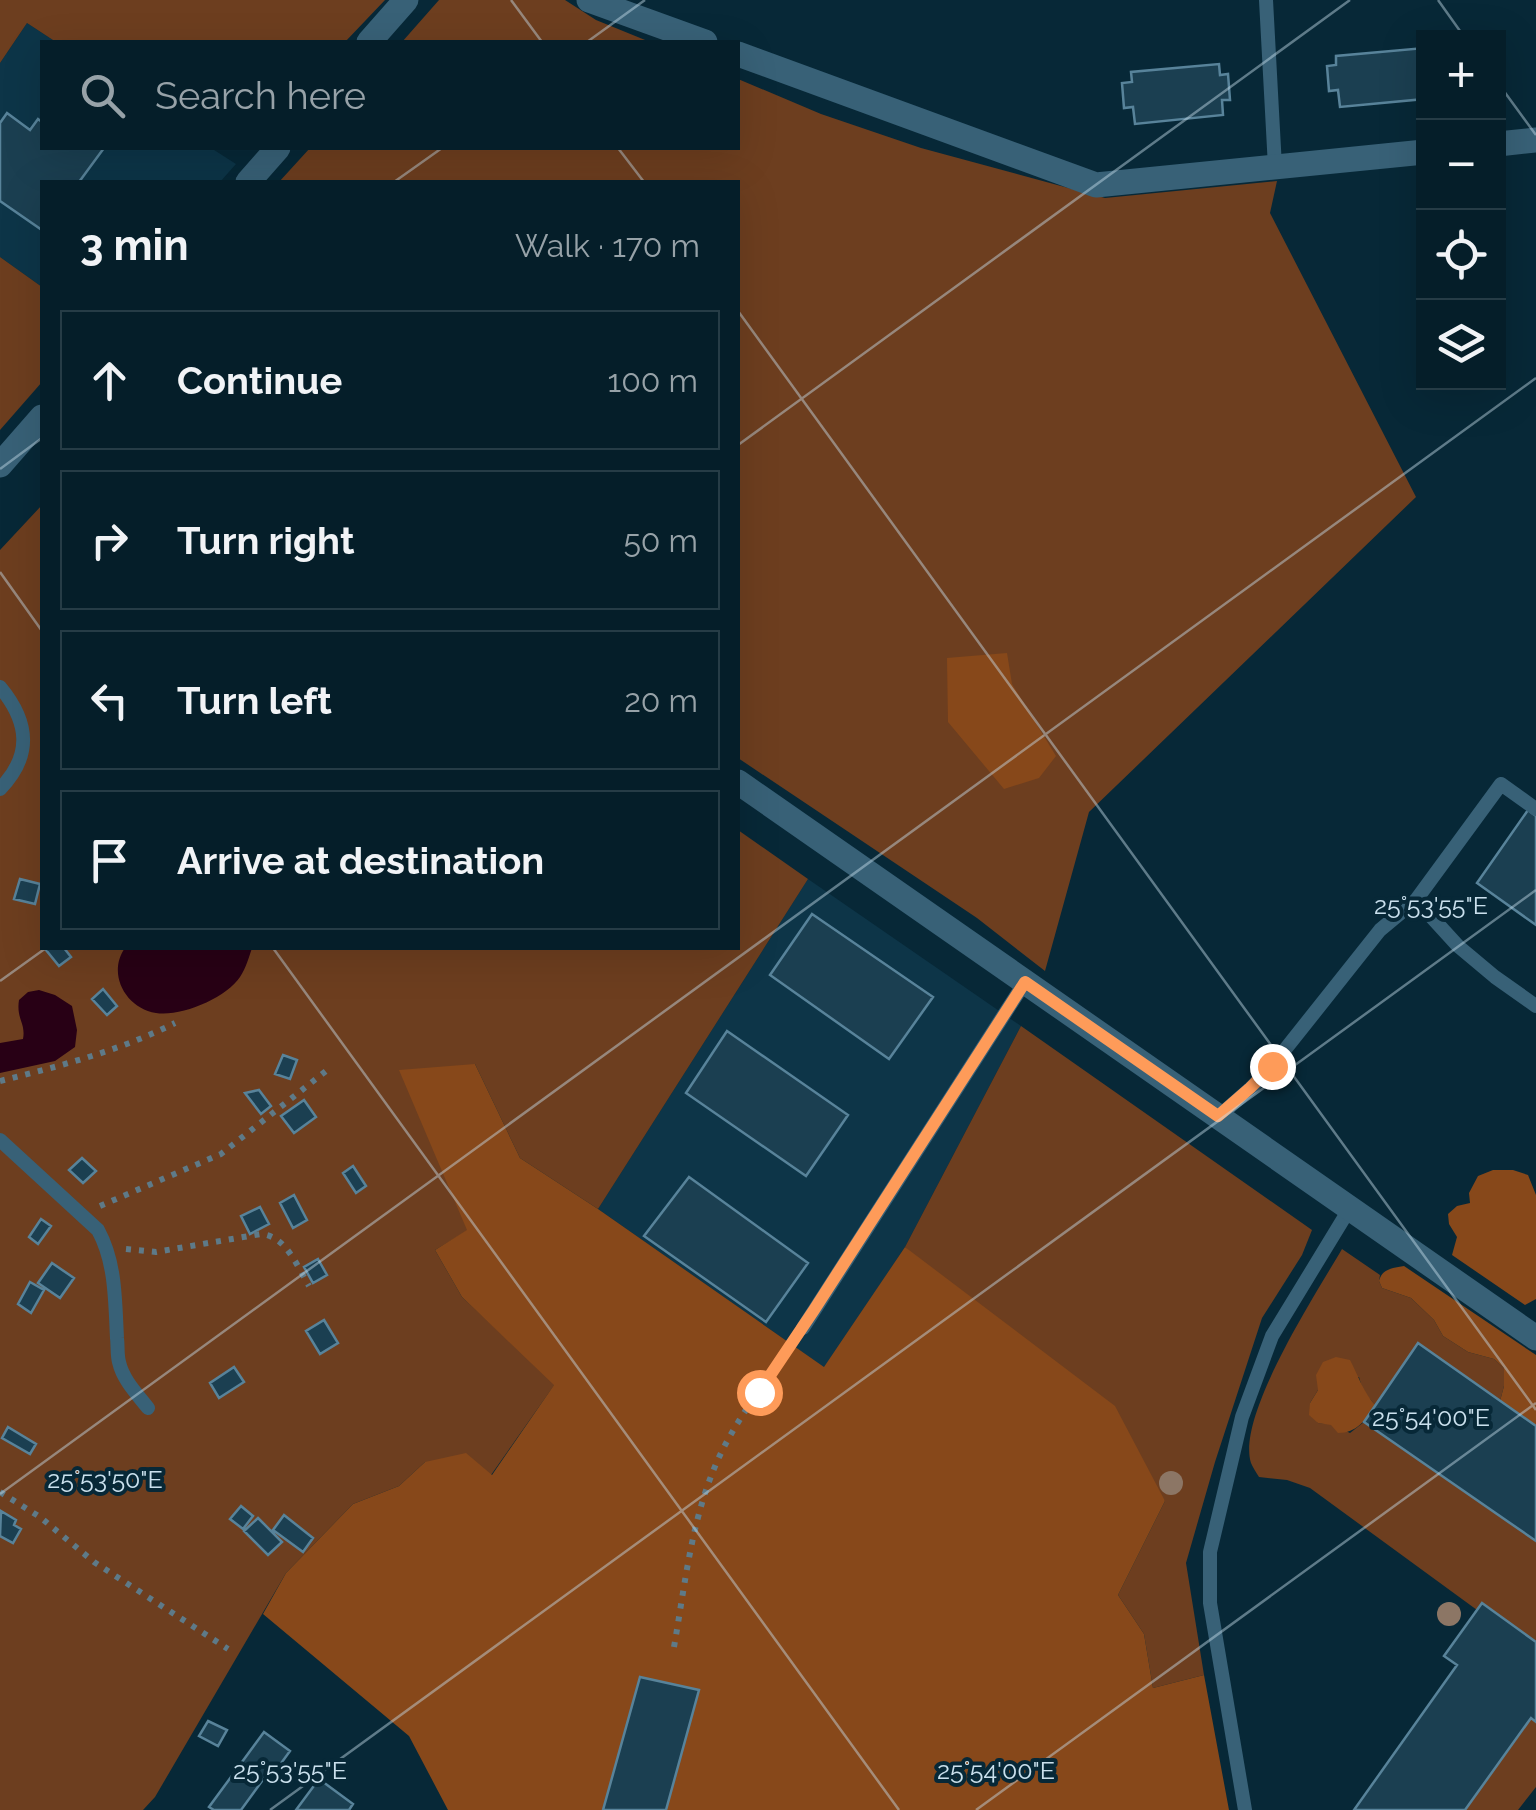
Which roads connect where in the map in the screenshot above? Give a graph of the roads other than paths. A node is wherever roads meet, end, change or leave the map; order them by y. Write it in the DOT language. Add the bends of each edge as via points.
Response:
graph roads {
  1 [pos="406,0"];
  2 [pos="589,0"];
  3 [pos="1266,0"];
  4 [pos="371,40"];
  5 [pos="699,40"];
  6 [pos="740,55"];
  7 [pos="1536,140"];
  8 [pos="1506,143"];
  9 [pos="276,150"];
  10 [pos="1416,153"];
  11 [pos="1275,167"];
  12 [pos="250,180"];
  13 [pos="40,419"];
  14 [pos="0,465"];
  15 [pos="0,687"];
  16 [pos="740,783"];
  17 [pos="0,789"];
  18 [pos="1536,809"];
  19 [pos="1416,900"];
  20 [pos="1025,982"];
  21 [pos="1536,1006"];
  22 [pos="1218,1116"];
  23 [pos="0,1140"];
  24 [pos="1350,1208"];
  25 [pos="802,1328"];
  26 [pos="1536,1338"];
  27 [pos="148,1408"];
  28 [pos="1244,1810"];
  1 -- 4 [label="street"];
  2 -- 5 [label="street"];
  3 -- 11 [label="lane"];
  6 -- 11 [label="street" via="1096,185"];
  7 -- 8 [label="street"];
  9 -- 12 [label="street"];
  10 -- 11 [label="street"];
  13 -- 14 [label="street"];
  15 -- 17 [label="lane" via="24,738 18,766"];
  16 -- 20 [label="street"];
  18 -- 19 [label="lane" via="1501,784"];
  19 -- 21 [label="lane" via="1458,946"];
  19 -- 22 [label="lane" via="1380,930 1272,1066"];
  20 -- 22 [label="street"];
  20 -- 25 [label="lane"];
  22 -- 24 [label="street"];
  23 -- 27 [label="lane" via="98,1230 113,1276 119,1362"];
  24 -- 26 [label="street"];
  24 -- 28 [label="lane" via="1272,1336 1242,1417 1210,1552 1210,1603"];
}
